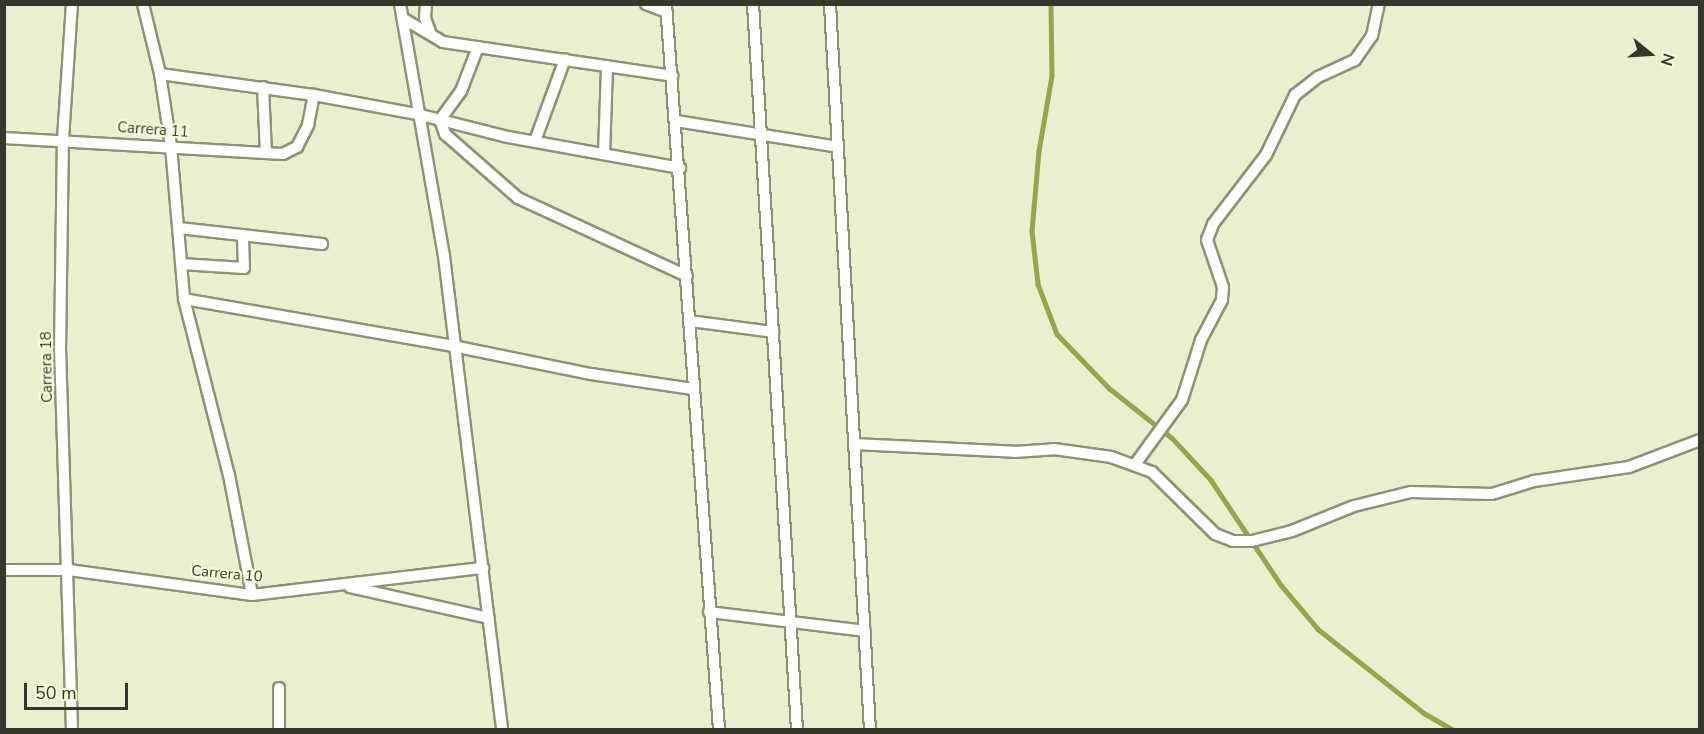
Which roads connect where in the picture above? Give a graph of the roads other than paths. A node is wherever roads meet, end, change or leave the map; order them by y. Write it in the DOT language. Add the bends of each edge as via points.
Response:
graph roads {
  1 [pos="72,4"];
  2 [pos="143,4"];
  3 [pos="400,4"];
  4 [pos="426,4"];
  5 [pos="646,4"];
  6 [pos="753,4"];
  7 [pos="830,4"];
  8 [pos="1379,4"];
  9 [pos="667,8"];
  10 [pos="404,19"];
  11 [pos="430,32"];
  12 [pos="478,47"];
  13 [pos="565,59"];
  14 [pos="607,66"];
  15 [pos="160,74"];
  16 [pos="672,76"];
  17 [pos="263,87"];
  18 [pos="314,95"];
  19 [pos="417,114"];
  20 [pos="440,120"];
  21 [pos="676,121"];
  22 [pos="761,133"];
  23 [pos="4,138"];
  24 [pos="63,139"];
  25 [pos="535,141"];
  26 [pos="171,146"];
  27 [pos="838,147"];
  28 [pos="266,153"];
  29 [pos="604,154"];
  30 [pos="680,168"];
  31 [pos="179,228"];
  32 [pos="243,235"];
  33 [pos="322,244"];
  34 [pos="182,264"];
  35 [pos="687,276"];
  36 [pos="184,299"];
  37 [pos="690,321"];
  38 [pos="773,332"];
  39 [pos="453,346"];
  40 [pos="693,389"];
  41 [pos="1700,440"];
  42 [pos="854,444"];
  43 [pos="1136,463"];
  44 [pos="483,568"];
  45 [pos="4,570"];
  46 [pos="69,570"];
  47 [pos="341,585"];
  48 [pos="252,595"];
  49 [pos="709,612"];
  50 [pos="489,618"];
  51 [pos="791,622"];
  52 [pos="865,631"];
  53 [pos="279,688"];
  54 [pos="72,729"];
  55 [pos="279,729"];
  56 [pos="502,729"];
  57 [pos="719,729"];
  58 [pos="797,729"];
  59 [pos="870,729"];
  1 -- 24 [label="street, Carrera 18"];
  2 -- 15 [label="street"];
  3 -- 10 [label="street"];
  4 -- 11 [label="street"];
  5 -- 9 [label="street"];
  6 -- 22 [label="street"];
  7 -- 27 [label="street"];
  8 -- 43 [label="street" via="1372,36 1355,60 1318,77 1295,95 1266,155 1214,224 1207,240 1223,287 1217,316 1201,340 1182,400"];
  9 -- 16 [label="street"];
  10 -- 11 [label="street"];
  10 -- 19 [label="street"];
  11 -- 12 [label="street" via="442,42"];
  12 -- 13 [label="street"];
  12 -- 20 [label="street" via="460,91"];
  13 -- 14 [label="street"];
  13 -- 25 [label="street"];
  14 -- 16 [label="street"];
  14 -- 29 [label="street"];
  15 -- 17 [label="street"];
  15 -- 26 [label="street"];
  16 -- 21 [label="street"];
  17 -- 18 [label="street"];
  17 -- 28 [label="street"];
  18 -- 19 [label="street"];
  18 -- 28 [label="street, Carrera 11" via="308,125 297,147 283,154"];
  19 -- 20 [label="street"];
  19 -- 39 [label="street" via="444,256"];
  20 -- 25 [label="street"];
  20 -- 35 [label="street" via="445,134 518,198"];
  21 -- 22 [label="street"];
  21 -- 30 [label="street"];
  22 -- 27 [label="street"];
  22 -- 38 [label="street"];
  23 -- 24 [label="street, Carrera 11"];
  24 -- 26 [label="street, Carrera 11"];
  24 -- 46 [label="street, Carrera 18" via="60,350"];
  25 -- 29 [label="street"];
  26 -- 28 [label="street, Carrera 11"];
  26 -- 31 [label="street"];
  27 -- 42 [label="street"];
  29 -- 30 [label="street"];
  30 -- 35 [label="street"];
  31 -- 32 [label="street"];
  31 -- 34 [label="street"];
  32 -- 33 [label="street"];
  32 -- 34 [label="street" via="244,268"];
  34 -- 36 [label="street"];
  35 -- 37 [label="street"];
  36 -- 39 [label="street"];
  36 -- 48 [label="street" via="229,475"];
  37 -- 38 [label="street"];
  37 -- 40 [label="street"];
  38 -- 51 [label="street"];
  39 -- 40 [label="street" via="591,374"];
  39 -- 44 [label="street"];
  40 -- 49 [label="street"];
  41 -- 43 [label="street" via="1629,467 1534,481 1492,494 1411,492 1354,506 1292,531 1252,541 1233,541 1215,534 1152,472"];
  42 -- 43 [label="street" via="1085,451"];
  42 -- 52 [label="street"];
  44 -- 47 [label="street, Carrera 10"];
  44 -- 50 [label="street"];
  45 -- 46 [label="street, Carrera 10"];
  46 -- 48 [label="street, Carrera 10"];
  46 -- 54 [label="street, Carrera 18"];
  47 -- 48 [label="street, Carrera 10"];
  47 -- 50 [label="street"];
  49 -- 51 [label="street"];
  49 -- 57 [label="street"];
  50 -- 56 [label="street"];
  51 -- 52 [label="street"];
  51 -- 58 [label="street"];
  52 -- 59 [label="street"];
  53 -- 55 [label="street"];
}
